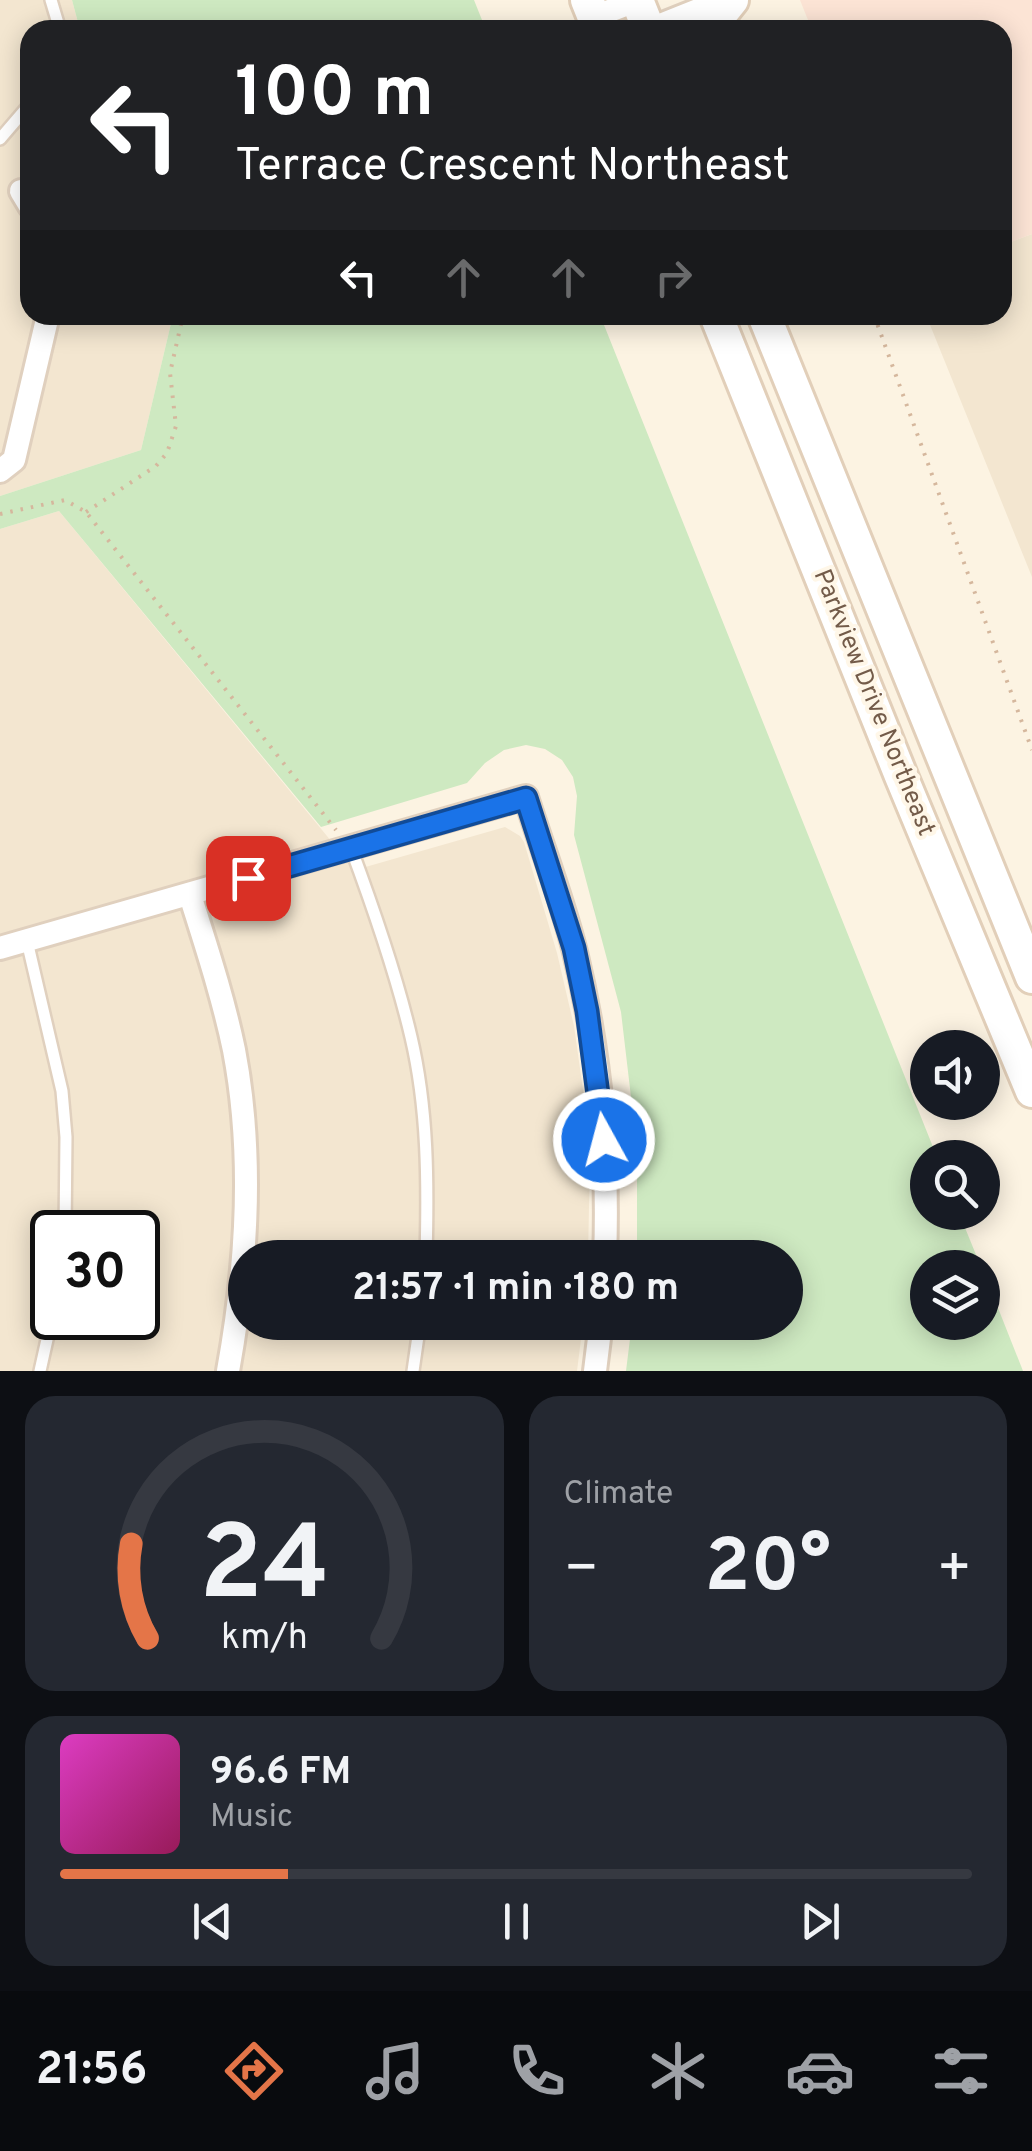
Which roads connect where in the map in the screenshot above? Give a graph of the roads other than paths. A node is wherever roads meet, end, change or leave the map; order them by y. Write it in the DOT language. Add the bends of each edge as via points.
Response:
graph roads {
  1 [pos="638,0"];
  2 [pos="724,0"];
  3 [pos="732,0"];
  4 [pos="593,16"];
  5 [pos="674,20"];
  6 [pos="716,20"];
  7 [pos="20,116"];
  8 [pos="0,139"];
  9 [pos="46,325"];
  10 [pos="720,325"];
  11 [pos="768,325"];
  12 [pos="0,471"];
  13 [pos="350,848"];
  14 [pos="190,894"];
  15 [pos="1022,937"];
  16 [pos="28,940"];
  17 [pos="0,948"];
  18 [pos="1032,977"];
  19 [pos="1028,1069"];
  20 [pos="65,1210"];
  21 [pos="426,1240"];
  22 [pos="605,1240"];
  23 [pos="47,1340"];
  24 [pos="417,1340"];
  25 [pos="599,1340"];
  26 [pos="40,1371"];
  27 [pos="228,1371"];
  28 [pos="412,1371"];
  29 [pos="595,1371"];
  1 -- 4 [label="street"];
  2 -- 5 [label="street"];
  3 -- 6 [label="main road"];
  7 -- 8 [label="lane"];
  9 -- 12 [label="street" via="14,460"];
  10 -- 19 [label="main road, Parkview Drive Northeast" via="901,776"];
  11 -- 15 [label="main road, Parkview Drive Northeast"];
  13 -- 14 [label="street"];
  13 -- 21 [label="lane" via="412,1038 425,1128"];
  13 -- 22 [label="street" via="526,798 587,1011 604,1140"];
  14 -- 16 [label="street"];
  14 -- 27 [label="street" via="227,1020 244,1133 243,1260"];
  15 -- 18 [label="main road, Parkview Drive Northeast"];
  16 -- 17 [label="street"];
  16 -- 20 [label="lane" via="62,1091"];
  23 -- 26 [label="lane"];
  24 -- 28 [label="lane"];
  25 -- 29 [label="street"];
}
